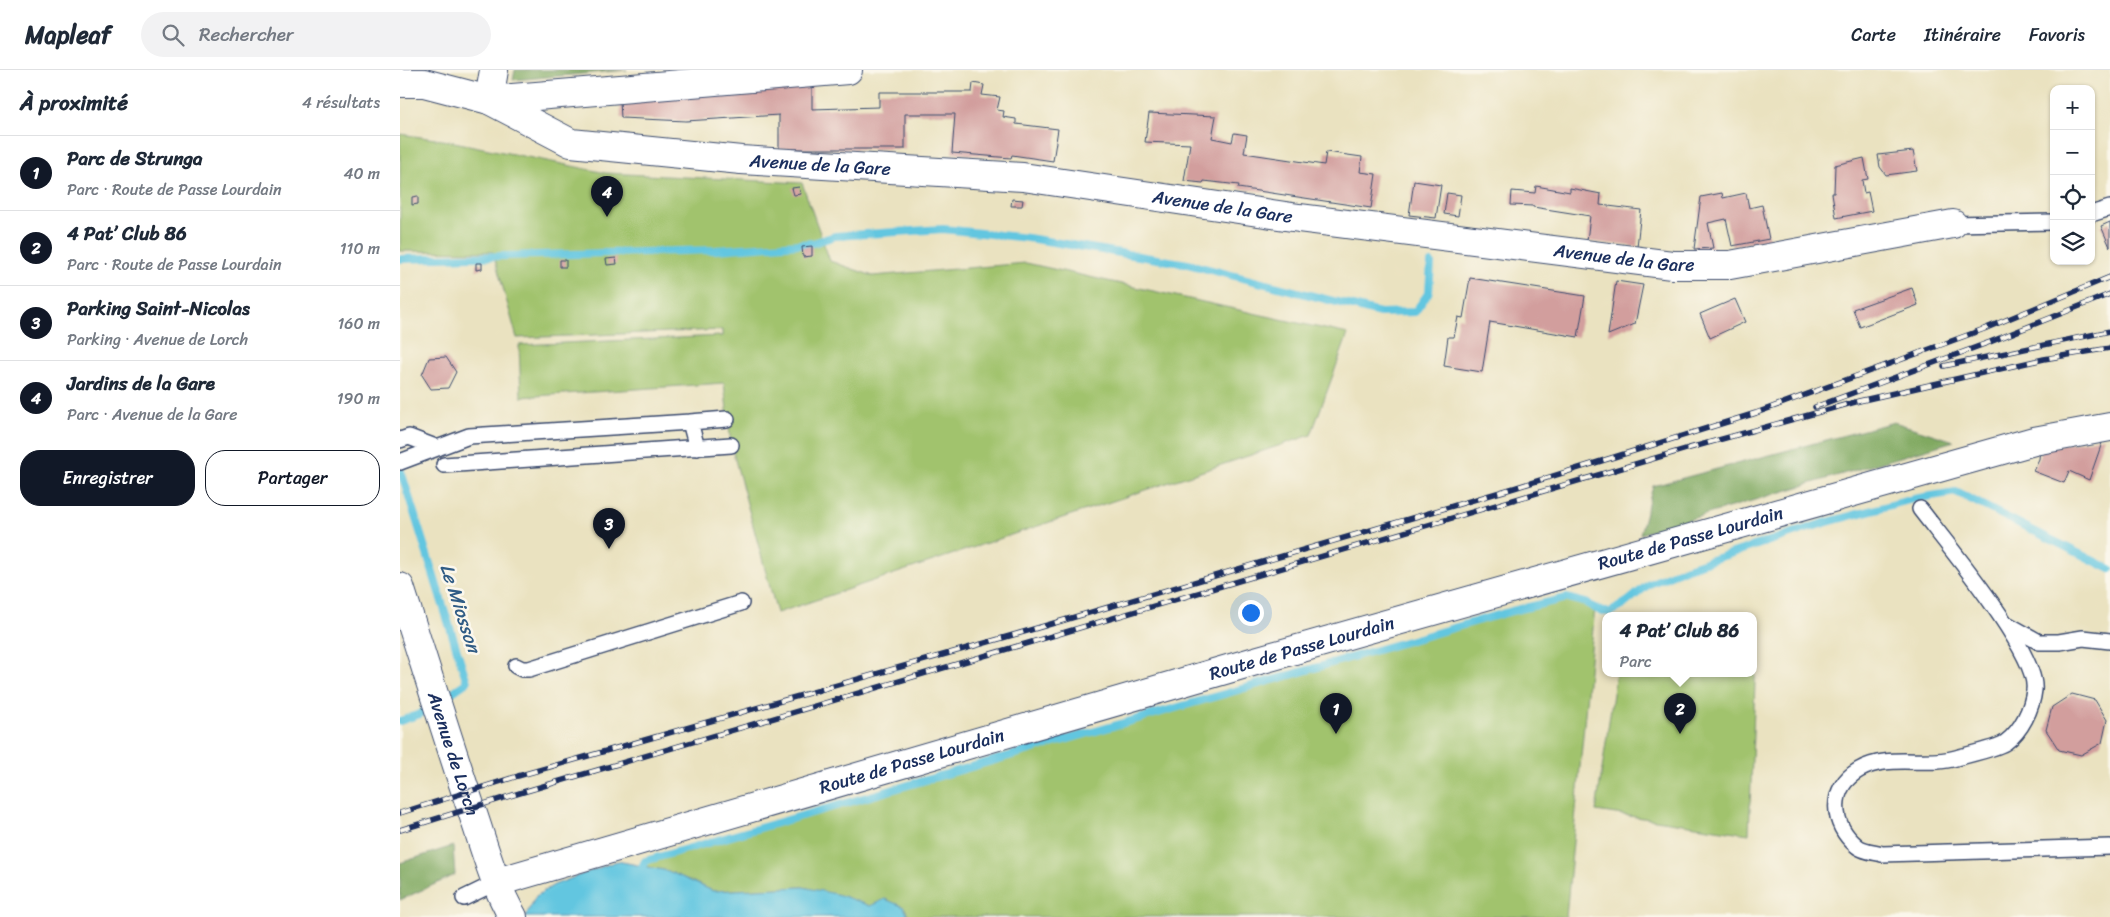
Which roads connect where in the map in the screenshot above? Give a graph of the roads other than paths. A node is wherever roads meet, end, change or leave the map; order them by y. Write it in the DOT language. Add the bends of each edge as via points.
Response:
graph roads {
  1 [pos="494,70"];
  2 [pos="848,70"];
  3 [pos="400,82"];
  4 [pos="489,100"];
  5 [pos="2110,208"];
  6 [pos="2095,213"];
  7 [pos="2050,222"];
  8 [pos="1953,224"];
  9 [pos="727,419"];
  10 [pos="690,422"];
  11 [pos="2110,427"];
  12 [pos="405,438"];
  13 [pos="731,445"];
  14 [pos="438,448"];
  15 [pos="697,448"];
  16 [pos="400,462"];
  17 [pos="444,465"];
  18 [pos="1920,509"];
  19 [pos="400,587"];
  20 [pos="741,603"];
  21 [pos="2006,623"];
  22 [pos="2110,641"];
  23 [pos="516,666"];
  24 [pos="2110,847"];
  25 [pos="497,882"];
  26 [pos="464,898"];
  27 [pos="510,913"];
  1 -- 4 [label="street"];
  2 -- 4 [label="street"];
  3 -- 4 [label="street, Avenue de la Gare" via="424,83"];
  4 -- 8 [label="street, Avenue de la Gare" via="571,143 741,160 1023,178 1299,218 1672,265 1730,265"];
  5 -- 6 [label="lane"];
  7 -- 8 [label="lane, Avenue de la Gare"];
  9 -- 10 [label="lane"];
  10 -- 14 [label="lane" via="469,436"];
  10 -- 15 [label="lane"];
  11 -- 25 [label="street, Route de Passe Lourdain" via="2034,441 1559,574"];
  12 -- 14 [label="lane"];
  13 -- 15 [label="lane"];
  14 -- 16 [label="lane"];
  15 -- 17 [label="lane"];
  18 -- 21 [label="lane"];
  19 -- 25 [label="street, Avenue de Lorch"];
  20 -- 23 [label="lane" via="529,669"];
  21 -- 22 [label="lane" via="2040,642 2083,638"];
  21 -- 24 [label="lane" via="2027,658 2035,689 2024,723 2005,743 1953,759 1886,761 1859,770 1842,785 1835,805 1842,829 1858,847 1882,854"];
  25 -- 26 [label="lane"];
  25 -- 27 [label="street, Avenue de Lorch"];
}
